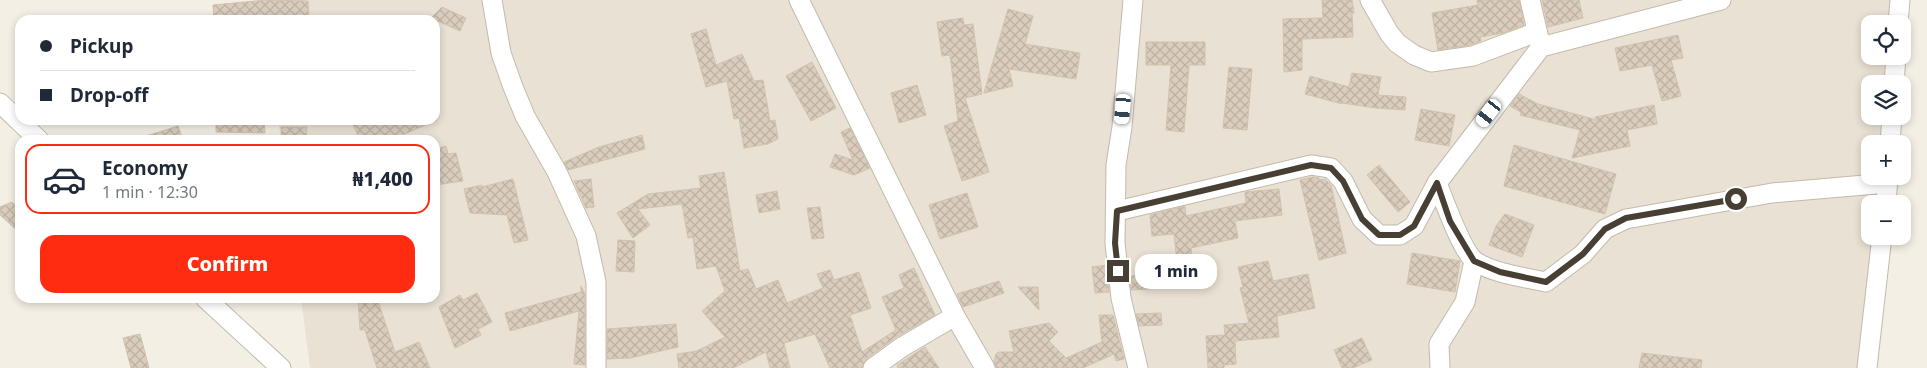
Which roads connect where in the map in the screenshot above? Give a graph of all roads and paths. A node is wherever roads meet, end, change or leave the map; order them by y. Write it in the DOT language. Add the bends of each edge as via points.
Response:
graph roads {
  1 [pos="492,0"];
  2 [pos="798,0"];
  3 [pos="1133,0"];
  4 [pos="1370,0"];
  5 [pos="1530,0"];
  6 [pos="1721,0"];
  7 [pos="1900,0"];
  8 [pos="1899,15"];
  9 [pos="1539,39"];
  10 [pos="0,102"];
  11 [pos="15,117"];
  12 [pos="24,125"];
  13 [pos="34,135"];
  14 [pos="1437,183"];
  15 [pos="1861,183"];
  16 [pos="1117,211"];
  17 [pos="1881,245"];
  18 [pos="1474,261"];
  19 [pos="210,303"];
  20 [pos="955,316"];
  21 [pos="281,368"];
  22 [pos="596,368"];
  23 [pos="874,368"];
  24 [pos="985,368"];
  25 [pos="1138,368"];
  26 [pos="1440,368"];
  27 [pos="1867,368"];
  1 -- 22 [label="street" via="501,53 513,87 586,236 596,282"];
  2 -- 20 [label="street"];
  3 -- 16 [label="street" via="1116,165"];
  4 -- 9 [label="street" via="1397,43 1414,56 1431,62 1473,56"];
  5 -- 9 [label="street"];
  6 -- 9 [label="street"];
  7 -- 8 [label="street"];
  9 -- 14 [label="street"];
  10 -- 11 [label="street"];
  12 -- 13 [label="street"];
  14 -- 16 [label="street" via="1414,226 1400,235 1379,235 1362,219 1343,181 1331,168 1311,165"];
  14 -- 18 [label="street" via="1450,221"];
  15 -- 18 [label="street" via="1772,193 1626,218 1605,229 1583,254 1546,282 1500,272"];
  16 -- 25 [label="street" via="1116,254 1121,298"];
  17 -- 27 [label="street"];
  18 -- 26 [label="street" via="1465,302 1439,344"];
  19 -- 21 [label="street"];
  20 -- 23 [label="street" via="902,347"];
  20 -- 24 [label="street"];
}
